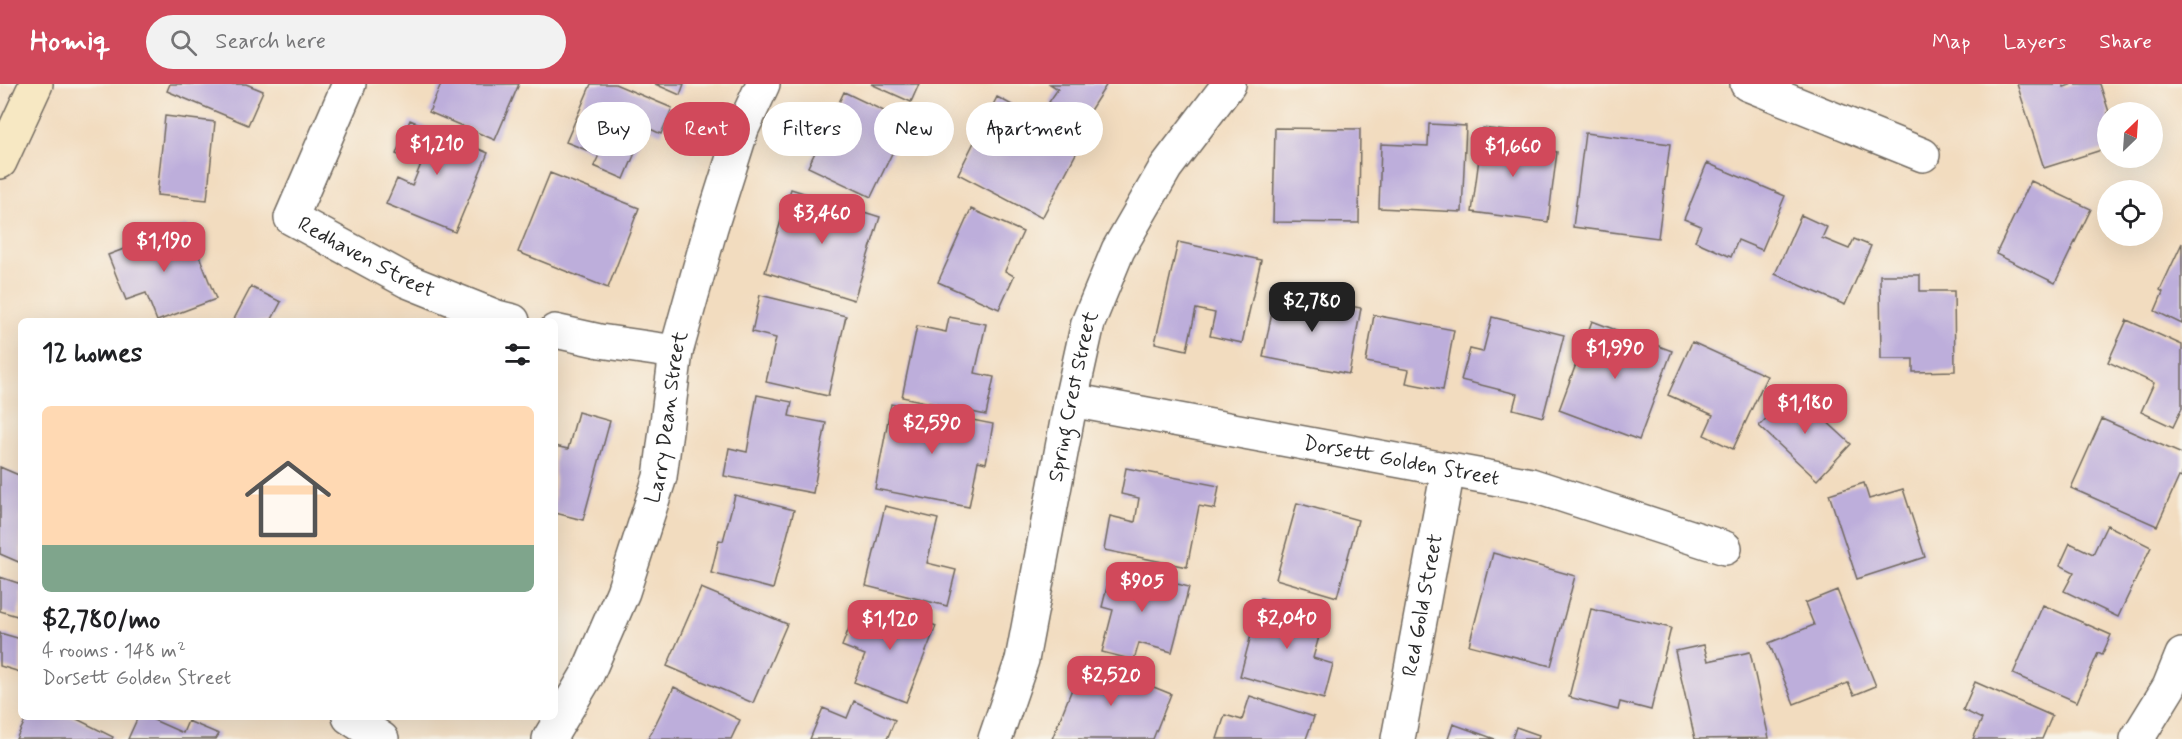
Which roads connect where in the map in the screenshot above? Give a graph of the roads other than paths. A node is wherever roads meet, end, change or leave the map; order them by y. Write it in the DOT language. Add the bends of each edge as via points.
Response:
graph roads {
  1 [pos="36,84"];
  2 [pos="349,84"];
  3 [pos="763,84"];
  4 [pos="1229,84"];
  5 [pos="1747,84"];
  6 [pos="1923,155"];
  7 [pos="0,162"];
  8 [pos="501,318"];
  9 [pos="558,332"];
  10 [pos="676,352"];
  11 [pos="1071,400"];
  12 [pos="1448,470"];
  13 [pos="1725,548"];
  14 [pos="2182,655"];
  15 [pos="354,720"];
  16 [pos="382,739"];
  17 [pos="549,739"];
  18 [pos="995,739"];
  19 [pos="1398,739"];
  20 [pos="2138,739"];
  1 -- 7 [label="main road"];
  2 -- 8 [label="street, Redhaven Street" via="291,218 407,281"];
  3 -- 10 [label="street, Larry Dean Street" via="742,129"];
  4 -- 11 [label="street, Spring Crest Street" via="1166,167 1118,250 1088,323"];
  5 -- 6 [label="street"];
  9 -- 10 [label="street"];
  10 -- 17 [label="street, Larry Dean Street" via="660,477 626,582 587,675"];
  11 -- 12 [label="street, Dorsett Golden Street"];
  11 -- 18 [label="street, Spring Crest Street" via="1022,660"];
  12 -- 13 [label="street, Dorsett Golden Street" via="1531,485"];
  12 -- 19 [label="street, Red Gold Street"];
  14 -- 20 [label="street" via="2169,687"];
  15 -- 16 [label="street"];
}
